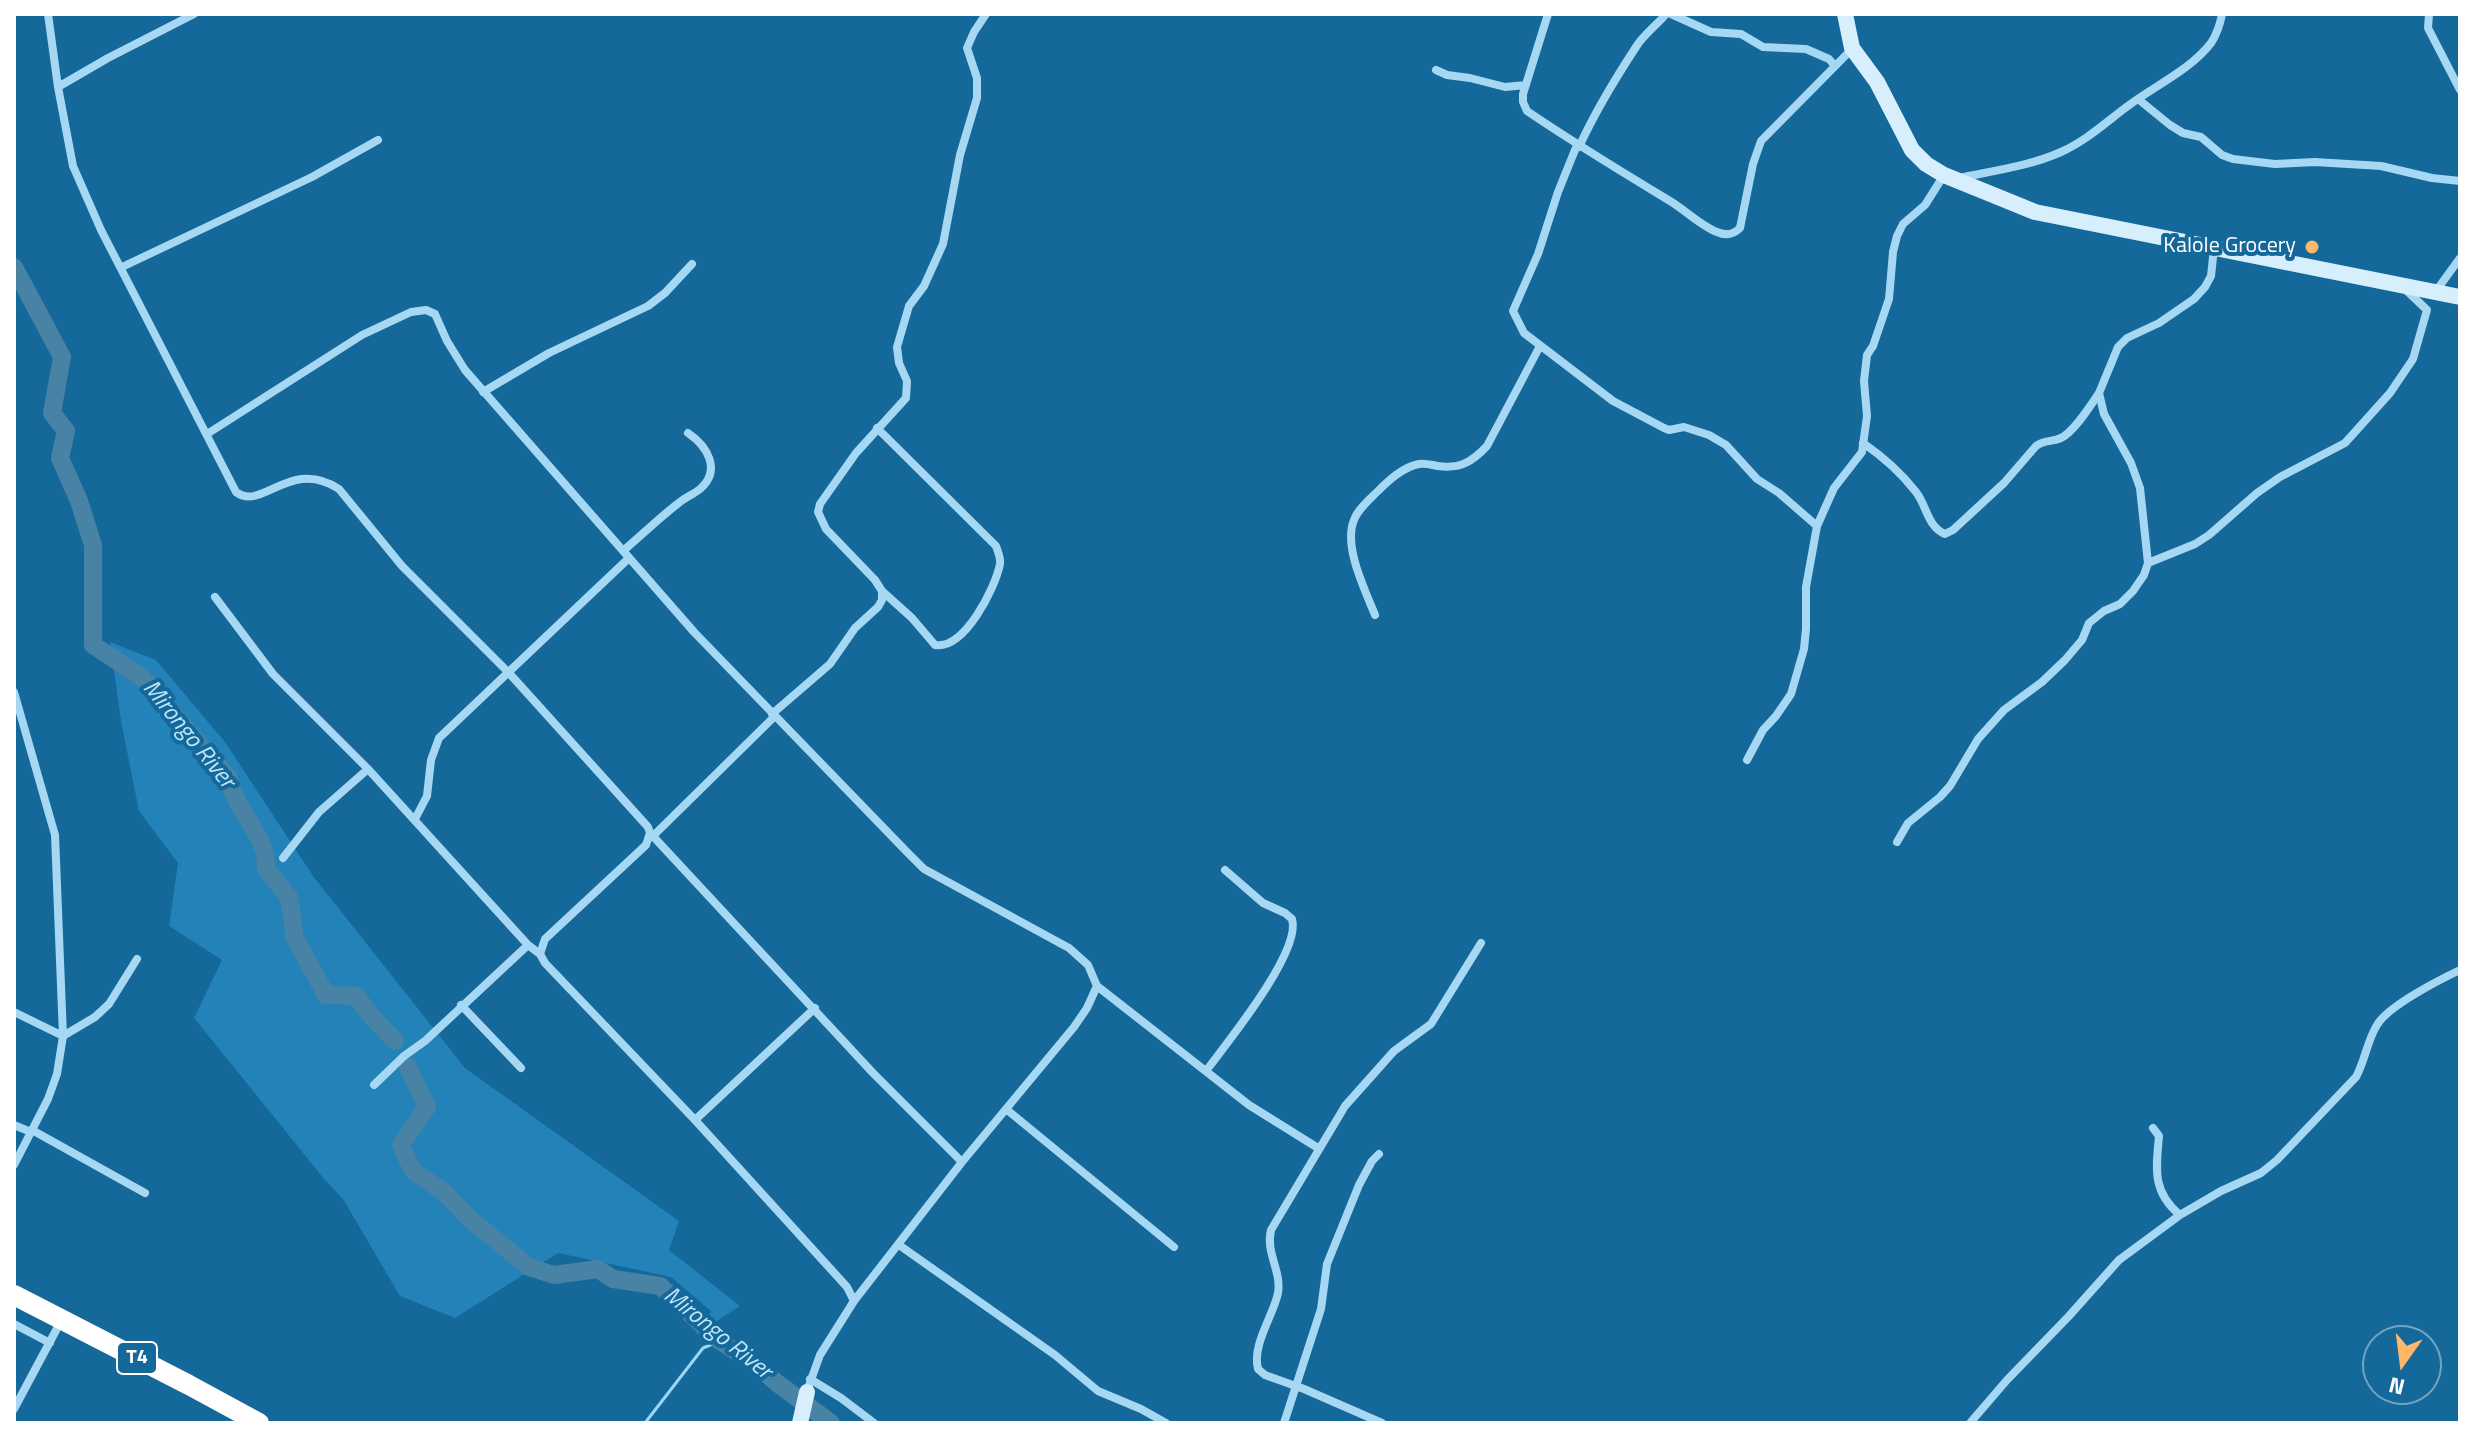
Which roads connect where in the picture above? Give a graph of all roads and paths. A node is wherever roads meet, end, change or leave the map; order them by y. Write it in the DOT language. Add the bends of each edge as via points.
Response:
graph roads {
  1 [pos="48,14"];
  2 [pos="194,14"];
  3 [pos="986,14"];
  4 [pos="1548,14"];
  5 [pos="1669,14"];
  6 [pos="1845,14"];
  7 [pos="2222,14"];
  8 [pos="2427,15"];
  9 [pos="1852,48"];
  10 [pos="1835,66"];
  11 [pos="1436,70"];
  12 [pos="1526,85"];
  13 [pos="58,87"];
  14 [pos="2460,90"];
  15 [pos="2138,99"];
  16 [pos="378,140"];
  17 [pos="1578,146"];
  18 [pos="1949,177"];
  19 [pos="2460,181"];
  20 [pos="2214,247"];
  21 [pos="2460,258"];
  22 [pos="692,264"];
  23 [pos="122,267"];
  24 [pos="2400,284"];
  25 [pos="2436,291"];
  26 [pos="2460,297"];
  27 [pos="1540,346"];
  28 [pos="483,392"];
  29 [pos="2099,393"];
  30 [pos="877,428"];
  31 [pos="688,433"];
  32 [pos="207,434"];
  33 [pos="1863,443"];
  34 [pos="1817,526"];
  35 [pos="626,555"];
  36 [pos="2148,563"];
  37 [pos="882,591"];
  38 [pos="215,597"];
  39 [pos="1375,615"];
  40 [pos="509,673"];
  41 [pos="14,692"];
  42 [pos="773,716"];
  43 [pos="1747,760"];
  44 [pos="368,769"];
  45 [pos="415,819"];
  46 [pos="651,835"];
  47 [pos="1897,842"];
  48 [pos="283,858"];
  49 [pos="1225,870"];
  50 [pos="1481,943"];
  51 [pos="528,945"];
  52 [pos="540,954"];
  53 [pos="137,959"];
  54 [pos="2460,970"];
  55 [pos="1097,986"];
  56 [pos="461,1005"];
  57 [pos="815,1008"];
  58 [pos="14,1012"];
  59 [pos="63,1036"];
  60 [pos="521,1068"];
  61 [pos="1206,1071"];
  62 [pos="374,1085"];
  63 [pos="1006,1109"];
  64 [pos="695,1120"];
  65 [pos="14,1125"];
  66 [pos="2153,1128"];
  67 [pos="32,1131"];
  68 [pos="1318,1148"];
  69 [pos="1379,1154"];
  70 [pos="962,1162"];
  71 [pos="14,1165"];
  72 [pos="145,1193"];
  73 [pos="2180,1215"];
  74 [pos="899,1245"];
  75 [pos="1174,1247"];
  76 [pos="14,1295"];
  77 [pos="854,1301"];
  78 [pos="62,1320"];
  79 [pos="14,1324"];
  80 [pos="50,1343"];
  81 [pos="809,1386"];
  82 [pos="1295,1386"];
  83 [pos="14,1409"];
  84 [pos="801,1420"];
  85 [pos="259,1423"];
  86 [pos="874,1423"];
  87 [pos="1166,1423"];
  88 [pos="1284,1423"];
  89 [pos="1382,1423"];
  90 [pos="1970,1423"];
  1 -- 13 [label="street"];
  2 -- 13 [label="street"];
  3 -- 30 [label="street" via="967,48 977,98 943,244 909,306 897,347 906,398"];
  4 -- 12 [label="street"];
  5 -- 10 [label="street" via="1711,32 1741,34 1763,47 1806,49"];
  5 -- 17 [label="street" via="1636,46"];
  6 -- 9 [label="street"];
  7 -- 15 [label="street" via="2210,44"];
  8 -- 14 [label="street" via="2428,28"];
  9 -- 10 [label="street"];
  9 -- 18 [label="street" via="1877,82 1912,150"];
  10 -- 17 [label="street" via="1761,141 1735,233 1718,232"];
  11 -- 12 [label="street" via="1505,87"];
  12 -- 17 [label="street" via="1527,111"];
  13 -- 23 [label="street" via="73,166"];
  15 -- 18 [label="street" via="2059,153"];
  15 -- 19 [label="street" via="2170,125 2201,137 2233,159 2381,166"];
  16 -- 23 [label="street"];
  17 -- 27 [label="street" via="1513,311 1524,333"];
  18 -- 20 [label="street" via="2035,212"];
  18 -- 33 [label="street" via="1897,236 1889,299 1865,366"];
  20 -- 24 [label="street"];
  20 -- 29 [label="street" via="2205,287 2159,323 2127,338"];
  21 -- 25 [label="street"];
  22 -- 28 [label="street" via="648,306 549,353"];
  23 -- 32 [label="street"];
  24 -- 25 [label="street"];
  24 -- 36 [label="street" via="2427,310 2413,359 2374,412 2345,443 2280,477 2209,535"];
  25 -- 26 [label="street"];
  27 -- 34 [label="street" via="1613,401 1669,430 1690,428 1726,445 1757,479"];
  27 -- 39 [label="street" via="1478,456 1463,466 1409,468 1391,478 1354,517 1354,559"];
  28 -- 32 [label="street" via="435,314 419,310 362,335"];
  28 -- 35 [label="street"];
  29 -- 33 [label="street" via="2065,435 2036,446 2004,483 1945,534 1937,530 1914,489"];
  29 -- 36 [label="street" via="2140,488"];
  30 -- 37 [label="street" via="818,512 826,529"];
  30 -- 37 [label="street" via="996,546 1000,563 975,618 953,642 942,646"];
  31 -- 35 [label="street" via="709,453 708,480"];
  32 -- 40 [label="street" via="241,496 256,497 299,479 327,481 339,489 402,566"];
  33 -- 34 [label="street"];
  34 -- 43 [label="street" via="1805,598 1804,649 1794,683"];
  35 -- 40 [label="street"];
  35 -- 42 [label="street"];
  36 -- 47 [label="street" via="2133,591 2089,623 2065,660 2004,710 1978,739 1950,786 1908,823"];
  37 -- 42 [label="street" via="878,607 855,628 830,664"];
  38 -- 44 [label="street" via="273,674"];
  40 -- 45 [label="street" via="439,738 427,796"];
  40 -- 46 [label="street"];
  41 -- 59 [label="street" via="55,835"];
  42 -- 46 [label="street"];
  42 -- 55 [label="street" via="924,869 1069,948 1088,965"];
  44 -- 45 [label="street"];
  44 -- 48 [label="street" via="319,812"];
  45 -- 51 [label="street"];
  46 -- 52 [label="street" via="545,939"];
  46 -- 57 [label="street"];
  49 -- 61 [label="street" via="1263,903 1292,919 1294,933 1261,997"];
  50 -- 68 [label="street" via="1431,1024 1394,1051 1345,1106"];
  51 -- 52 [label="street"];
  51 -- 56 [label="street"];
  52 -- 64 [label="street"];
  53 -- 59 [label="street" via="109,1004"];
  54 -- 73 [label="street" via="2383,1016 2356,1077 2277,1160"];
  55 -- 61 [label="street"];
  55 -- 63 [label="street" via="1074,1027"];
  56 -- 60 [label="street"];
  56 -- 62 [label="street"];
  57 -- 64 [label="street"];
  57 -- 70 [label="street"];
  58 -- 59 [label="street"];
  59 -- 67 [label="street" via="57,1074"];
  61 -- 68 [label="street"];
  63 -- 70 [label="street"];
  63 -- 75 [label="street"];
  64 -- 77 [label="street"];
  65 -- 67 [label="street"];
  66 -- 73 [label="street" via="2159,1136 2158,1188"];
  67 -- 71 [label="street"];
  67 -- 72 [label="street"];
  68 -- 82 [label="street" via="1271,1230 1268,1241 1279,1277 1278,1297 1257,1354 1258,1369 1265,1375"];
  69 -- 82 [label="street" via="1359,1185 1327,1264 1321,1309"];
  70 -- 74 [label="street"];
  73 -- 90 [label="street" via="2119,1260"];
  74 -- 77 [label="street"];
  74 -- 87 [label="street" via="1098,1391"];
  76 -- 78 [label="highway, T4"];
  77 -- 81 [label="street" via="820,1355"];
  78 -- 80 [label="street"];
  78 -- 85 [label="highway, T4"];
  79 -- 80 [label="street"];
  80 -- 83 [label="street"];
  81 -- 84 [label="street"];
  81 -- 86 [label="street" via="834,1393"];
  82 -- 88 [label="street"];
  82 -- 89 [label="street"];
}
